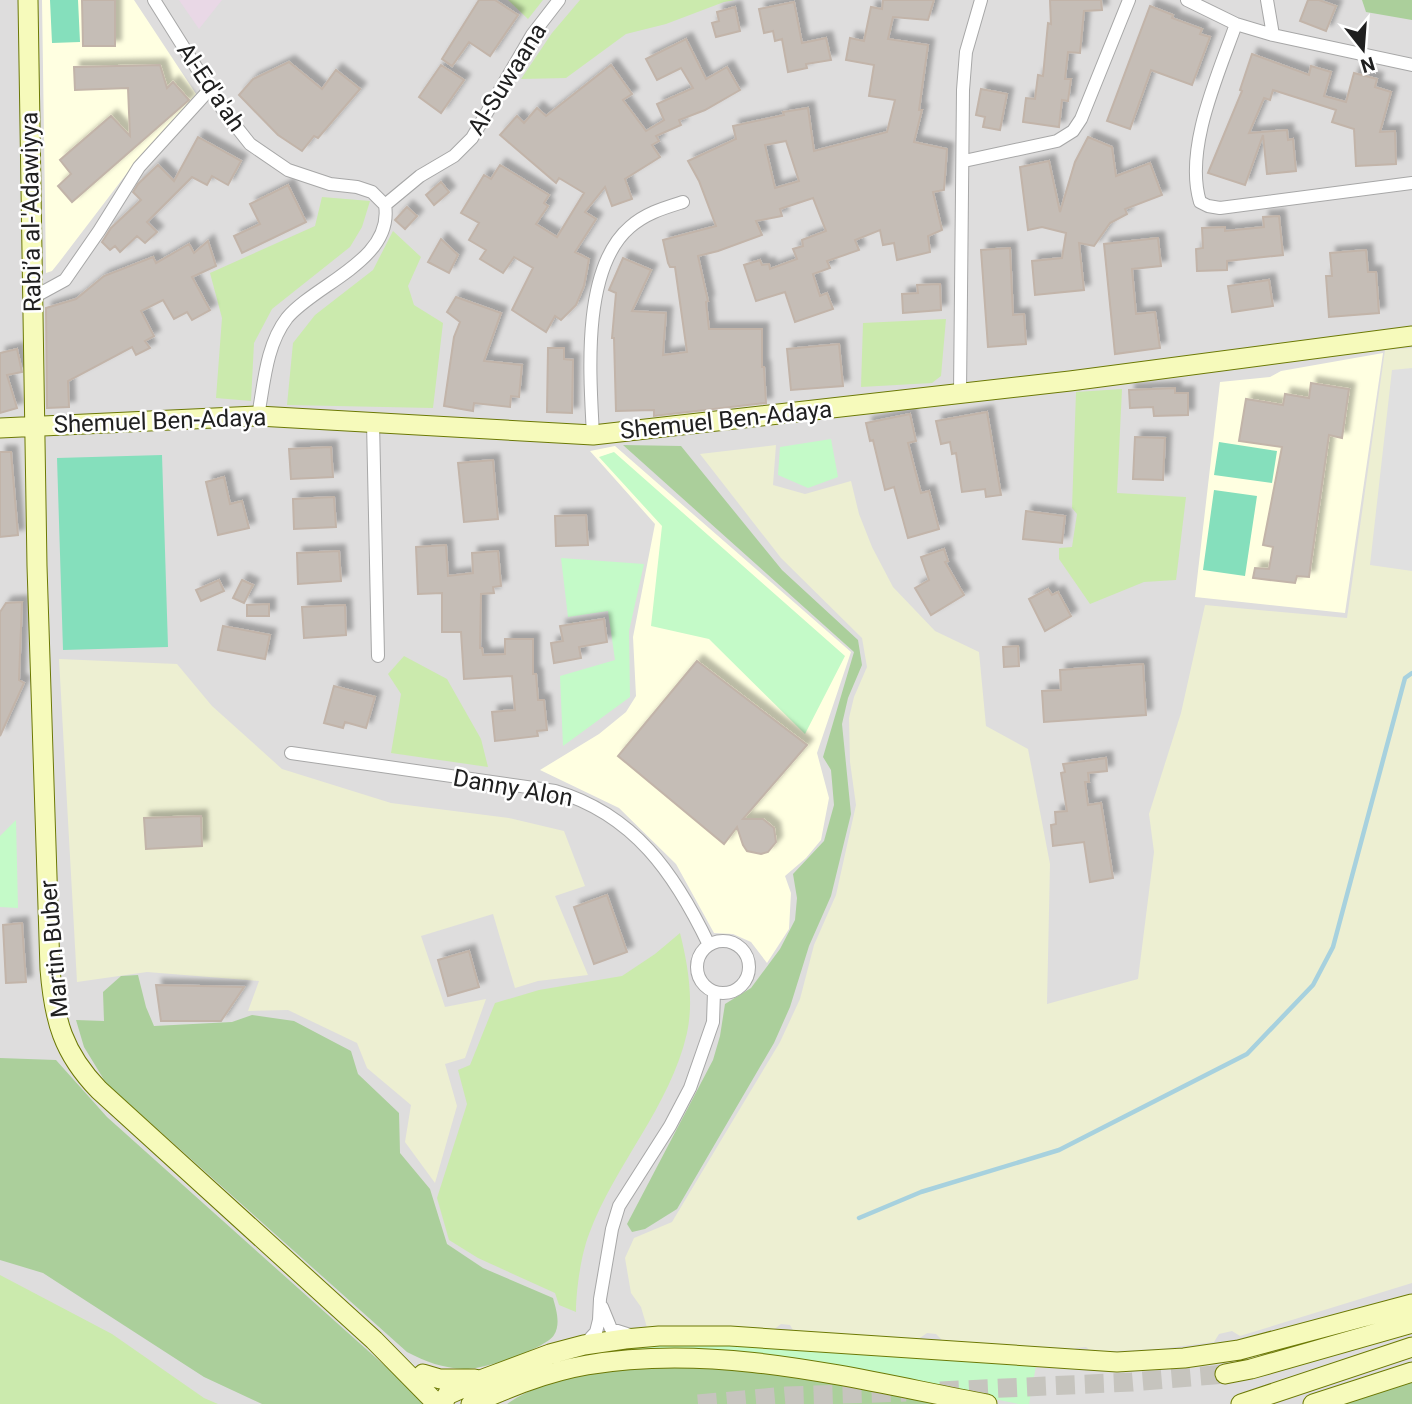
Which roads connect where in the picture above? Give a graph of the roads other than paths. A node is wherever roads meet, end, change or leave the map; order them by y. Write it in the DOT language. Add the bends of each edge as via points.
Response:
graph roads {
  1 [pos="28,0"];
  2 [pos="155,0"];
  3 [pos="559,0"];
  4 [pos="981,0"];
  5 [pos="1129,0"];
  6 [pos="1186,0"];
  7 [pos="1266,0"];
  8 [pos="1236,24"];
  9 [pos="1273,35"];
  10 [pos="1412,65"];
  11 [pos="210,89"];
  12 [pos="964,161"];
  13 [pos="1412,183"];
  14 [pos="683,202"];
  15 [pos="385,205"];
  16 [pos="33,298"];
  17 [pos="1412,336"];
  18 [pos="960,394"];
  19 [pos="258,416"];
  20 [pos="373,422"];
  21 [pos="36,425"];
  22 [pos="0,428"];
  23 [pos="593,435"];
  24 [pos="378,656"];
  25 [pos="291,753"];
  26 [pos="709,945"];
  27 [pos="714,992"];
  28 [pos="600,1299"];
  29 [pos="1412,1304"];
  30 [pos="1412,1323"];
  31 [pos="644,1338"];
  32 [pos="374,1340"];
  33 [pos="584,1345"];
  34 [pos="1412,1347"];
  35 [pos="1412,1372"];
  36 [pos="423,1374"];
  37 [pos="1225,1374"];
  38 [pos="483,1379"];
  39 [pos="513,1387"];
  40 [pos="445,1402"];
  41 [pos="471,1404"];
  42 [pos="494,1404"];
  43 [pos="987,1404"];
  44 [pos="1241,1404"];
  45 [pos="1313,1404"];
  1 -- 16 [label="street, Rabiʼa al-'Adawiyya"];
  2 -- 11 [label="street, Al-Ed'a'ah"];
  3 -- 15 [label="street, Al-Suwaana" via="532,35 472,138"];
  4 -- 12 [label="street" via="965,52"];
  5 -- 12 [label="street" via="1082,119 1073,131 1057,141"];
  6 -- 8 [label="street"];
  7 -- 9 [label="street"];
  8 -- 9 [label="street"];
  8 -- 13 [label="street" via="1198,144 1200,202 1220,208"];
  9 -- 10 [label="street"];
  11 -- 15 [label="street, Al-Ed'a'ah" via="239,132 268,158 306,177 372,192"];
  11 -- 16 [label="street" via="139,167 65,279"];
  12 -- 18 [label="street"];
  14 -- 23 [label="street" via="649,214 628,228 599,276 589,371"];
  15 -- 19 [label="street" via="385,223 364,258 288,317 276,335"];
  16 -- 21 [label="street, Rabiʼa al-'Adawiyya"];
  17 -- 18 [label="street, Shemuel Ben-Adaya"];
  18 -- 23 [label="street, Shemuel Ben-Adaya"];
  19 -- 20 [label="street, Shemuel Ben-Adaya"];
  19 -- 21 [label="street, Shemuel Ben-Adaya"];
  20 -- 23 [label="street, Shemuel Ben-Adaya"];
  20 -- 24 [label="street"];
  21 -- 22 [label="street, Shemuel Ben-Adaya"];
  21 -- 32 [label="street, Martin Buber" via="50,969 63,1040 99,1090"];
  25 -- 26 [label="street, Danny Alon" via="555,791 584,801 620,822 656,857 689,903"];
  26 -- 27 [label="street" via="700,954 696,972"];
  26 -- 27 [label="street" via="730,942 749,962 741,986"];
  27 -- 28 [label="street" via="713,1022 690,1088 619,1206"];
  28 -- 31 [label="street" via="611,1329"];
  28 -- 33 [label="street" via="596,1332"];
  29 -- 31 [label="street" via="1240,1350 1117,1362 730,1336"];
  30 -- 37 [label="street"];
  31 -- 33 [label="street"];
  32 -- 36 [label="street, Martin Buber"];
  32 -- 40 [label="street, Martin Buber"];
  33 -- 38 [label="street"];
  34 -- 44 [label="street"];
  35 -- 45 [label="street"];
  36 -- 38 [label="street"];
  36 -- 40 [label="street, Martin Buber"];
  38 -- 40 [label="street"];
  39 -- 41 [label="street"];
  39 -- 42 [label="street"];
  39 -- 43 [label="street" via="586,1365 677,1358 786,1368"];
}
